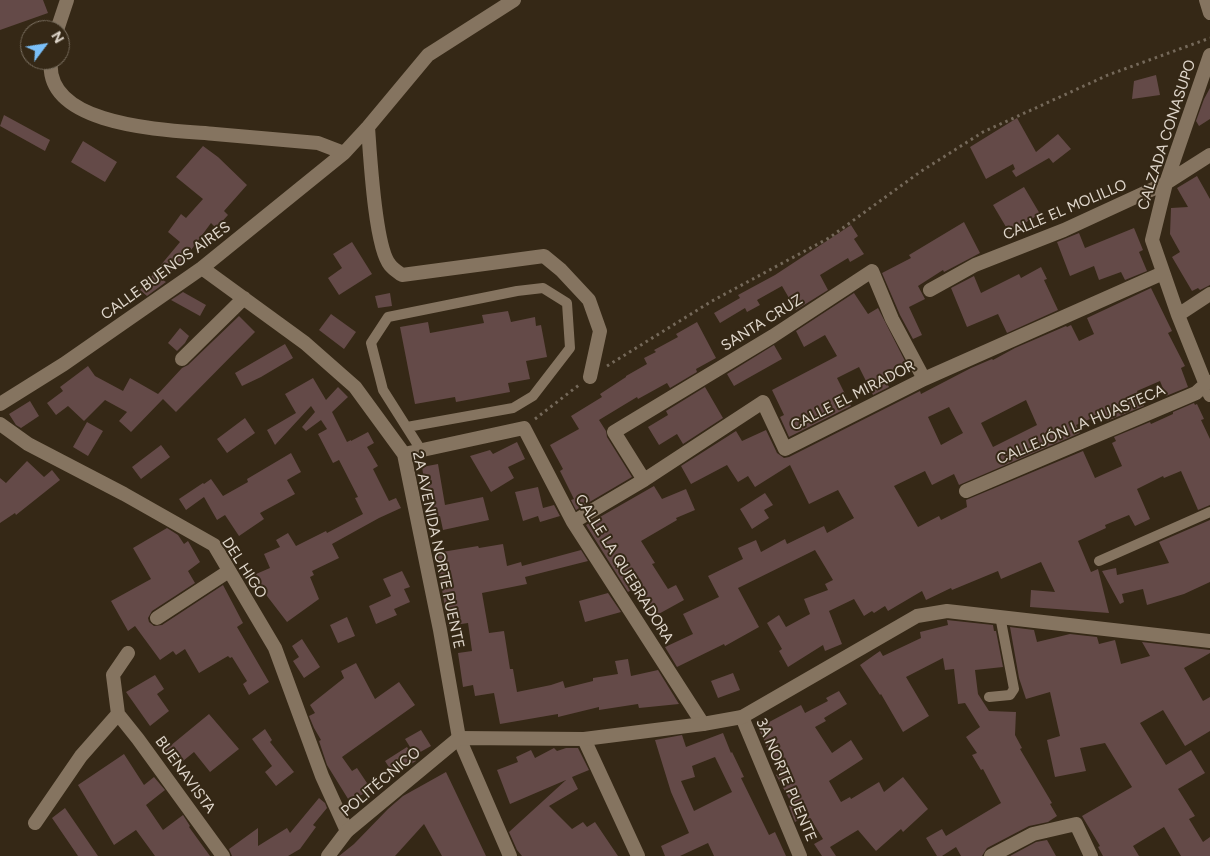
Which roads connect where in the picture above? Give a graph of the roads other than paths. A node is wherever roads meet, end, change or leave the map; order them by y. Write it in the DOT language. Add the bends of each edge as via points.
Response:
graph roads {
  1 [pos="67,0"];
  2 [pos="514,0"];
  3 [pos="1206,0"];
  4 [pos="1210,13"];
  5 [pos="60,20"];
  6 [pos="1210,55"];
  7 [pos="50,70"];
  8 [pos="368,127"];
  9 [pos="344,153"];
  10 [pos="1210,155"];
  11 [pos="1166,183"];
  12 [pos="202,268"];
  13 [pos="1163,273"];
  14 [pos="930,290"];
  15 [pos="1210,294"];
  16 [pos="244,298"];
  17 [pos="1178,315"];
  18 [pos="182,360"];
  19 [pos="590,377"];
  20 [pos="924,379"];
  21 [pos="1209,387"];
  22 [pos="0,404"];
  23 [pos="0,424"];
  24 [pos="407,427"];
  25 [pos="421,450"];
  26 [pos="404,454"];
  27 [pos="644,480"];
  28 [pos="966,492"];
  29 [pos="1210,512"];
  30 [pos="573,522"];
  31 [pos="1099,561"];
  32 [pos="229,572"];
  33 [pos="1000,616"];
  34 [pos="157,618"];
  35 [pos="1210,641"];
  36 [pos="128,653"];
  37 [pos="989,697"];
  38 [pos="118,714"];
  39 [pos="742,717"];
  40 [pos="703,724"];
  41 [pos="459,738"];
  42 [pos="584,739"];
  43 [pos="35,823"];
  44 [pos="347,831"];
  45 [pos="223,856"];
  46 [pos="328,856"];
  47 [pos="510,856"];
  48 [pos="638,856"];
  49 [pos="800,856"];
  50 [pos="991,856"];
  51 [pos="1091,856"];
  1 -- 5 [label="street"];
  2 -- 8 [label="street, CALLE BUENOS AIRES" via="428,55"];
  3 -- 4 [label="street"];
  6 -- 11 [label="street, CALZADA CONASUPO"];
  7 -- 9 [label="street" via="53,82 67,101 90,114 136,127 318,142"];
  8 -- 9 [label="street, CALLE BUENOS AIRES"];
  8 -- 19 [label="street" via="381,246 389,265 402,275 544,256 589,300 600,331"];
  9 -- 12 [label="street, CALLE BUENOS AIRES"];
  10 -- 11 [label="street, CALLE EL MOLILLO"];
  11 -- 13 [label="street, CALZADA CONASUPO" via="1152,240"];
  11 -- 14 [label="street, CALLE EL MOLILLO" via="1064,230 975,265"];
  12 -- 16 [label="street, 2A AVENIDA NORTE PUENTE"];
  12 -- 22 [label="street, CALLE BUENOS AIRES" via="64,364"];
  13 -- 17 [label="street, CALZADA CONASUPO"];
  13 -- 20 [label="street, CALLE EL MIRADOR"];
  15 -- 17 [label="street"];
  16 -- 18 [label="street"];
  16 -- 26 [label="street, 2A AVENIDA NORTE PUENTE" via="305,343 355,387"];
  17 -- 21 [label="street, CALZADA CONASUPO"];
  20 -- 27 [label="street, CALLE EL MIRADOR" via="785,449 763,402"];
  20 -- 27 [label="street, SANTA CRUZ" via="892,319 872,271 773,336 614,432"];
  21 -- 28 [label="street, CALLEJÓN LA HUASTECA"];
  23 -- 32 [label="street, DEL HIGO" via="28,444 214,545"];
  24 -- 24 [label="lane" via="513,408 533,396 570,348 567,303 543,288 388,317 371,343 383,390"];
  24 -- 25 [label="lane"];
  25 -- 26 [label="street"];
  25 -- 30 [label="street, CALLE LA QUEBRADORA" via="524,428"];
  26 -- 41 [label="street, 2A AVENIDA NORTE PUENTE"];
  27 -- 30 [label="street, CALLE EL MIRADOR"];
  29 -- 31 [label="lane"];
  30 -- 40 [label="street, CALLE LA QUEBRADORA"];
  32 -- 34 [label="street"];
  32 -- 44 [label="street, DEL HIGO" via="276,648 322,776"];
  33 -- 35 [label="street"];
  33 -- 37 [label="lane" via="1014,690 1010,695"];
  33 -- 39 [label="street" via="947,611 917,616"];
  36 -- 38 [label="street" via="114,675"];
  38 -- 43 [label="street" via="81,756"];
  38 -- 45 [label="street, BUENAVISTA"];
  39 -- 40 [label="street"];
  39 -- 49 [label="street, 3A NORTE PUENTE"];
  40 -- 42 [label="street"];
  41 -- 42 [label="street"];
  41 -- 44 [label="street, POLITÉCNICO"];
  41 -- 47 [label="street, 2A AVENIDA NORTE PUENTE"];
  42 -- 48 [label="street"];
  44 -- 46 [label="street, POLITÉCNICO"];
  50 -- 51 [label="street" via="1033,834 1076,824"];
}
